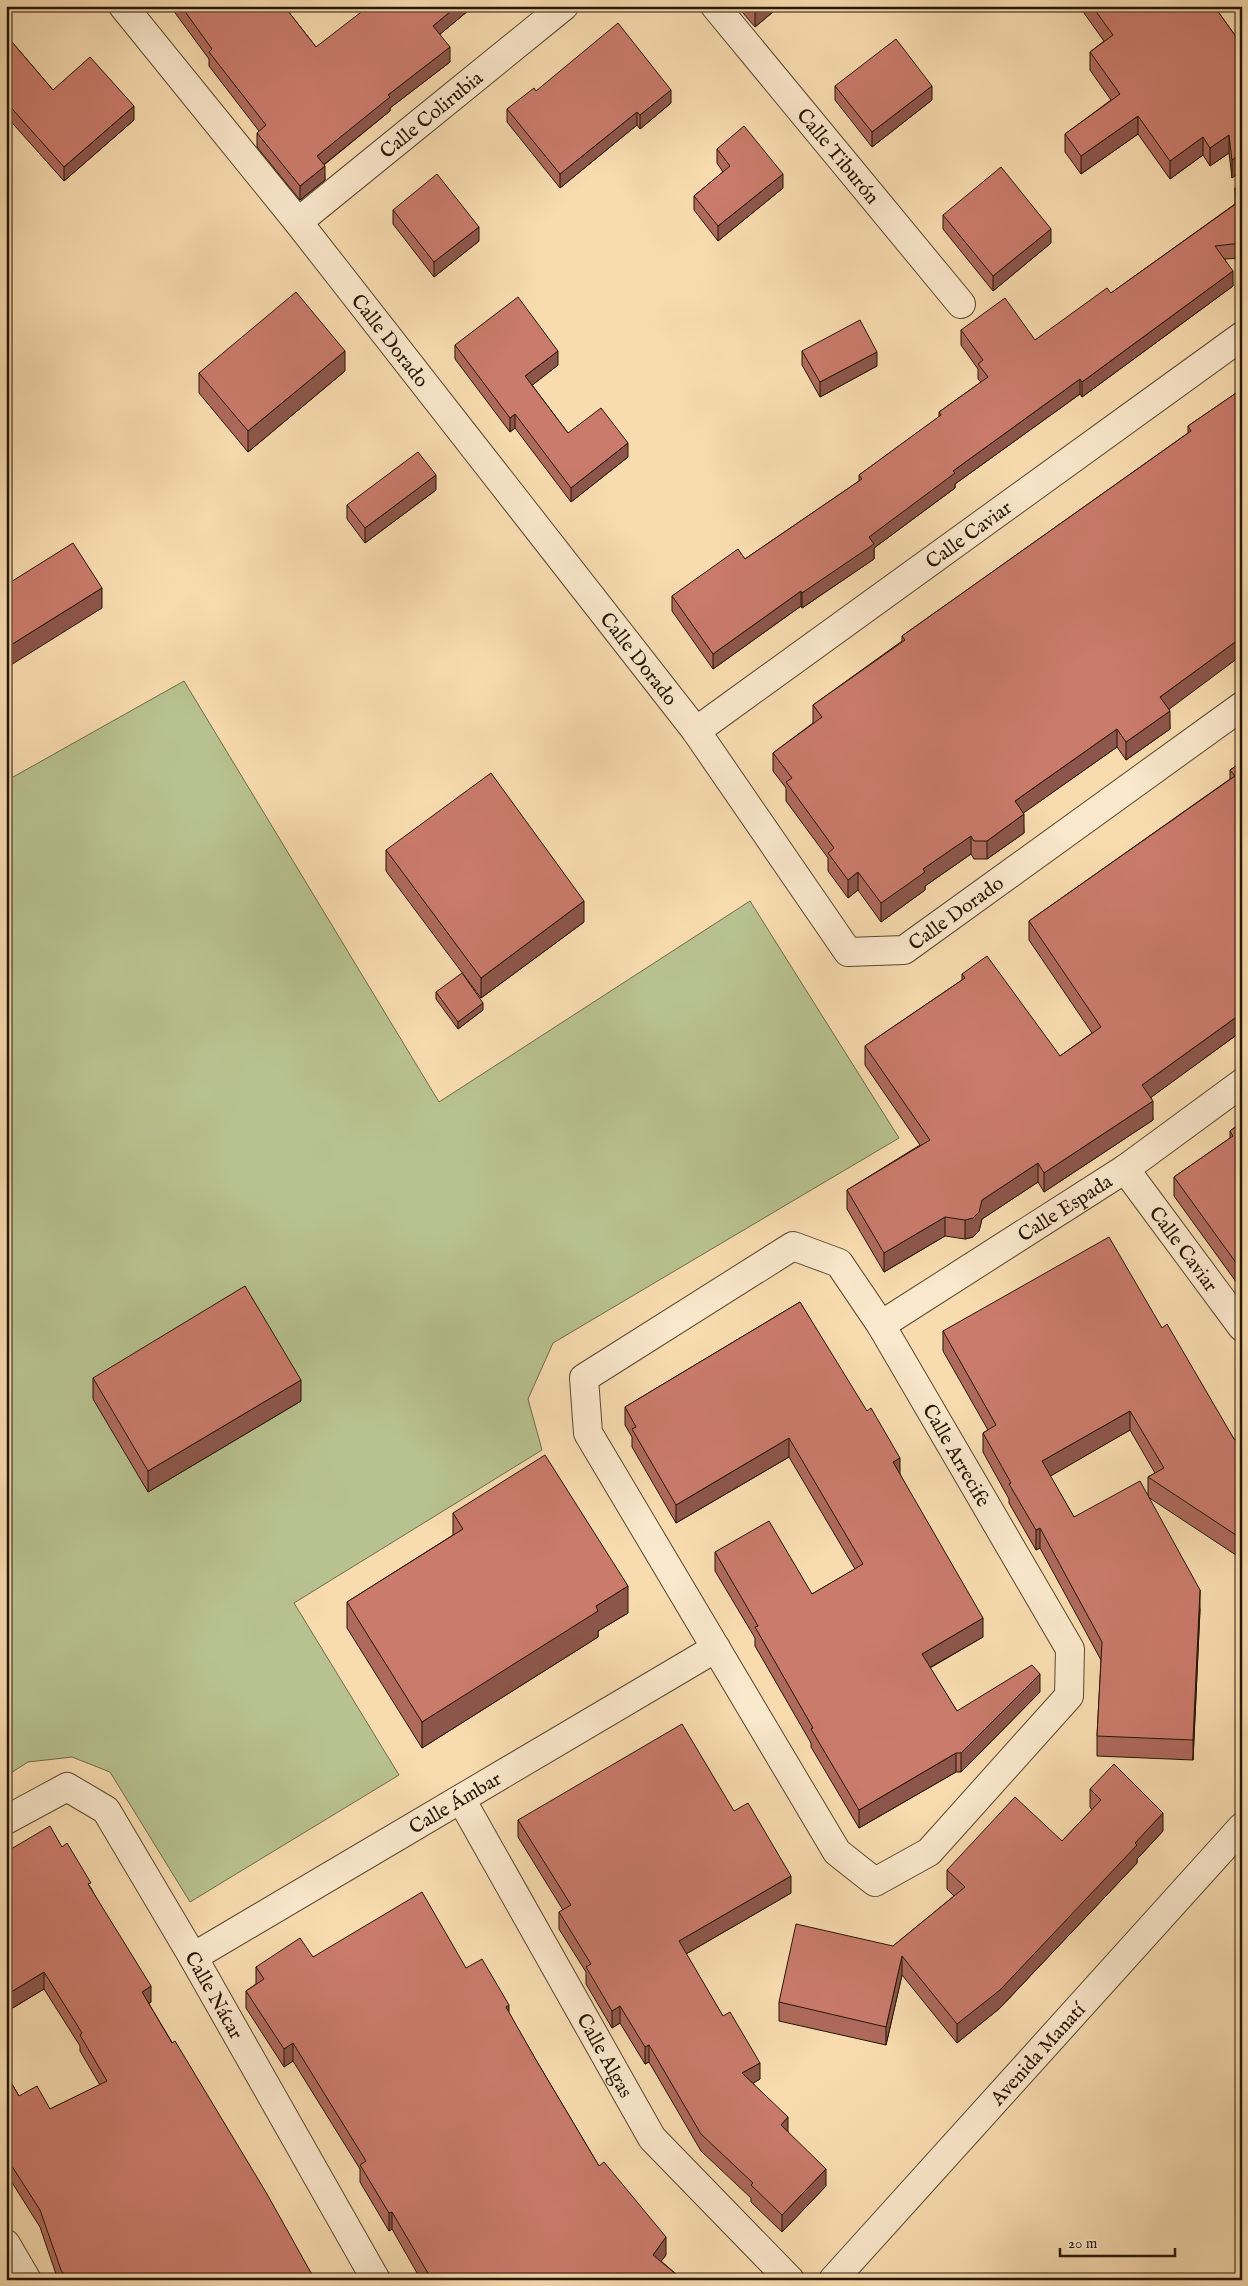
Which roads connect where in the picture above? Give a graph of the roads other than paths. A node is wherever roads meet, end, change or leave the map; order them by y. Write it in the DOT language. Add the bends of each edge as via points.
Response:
graph roads {
  1 [pos="123,6"];
  2 [pos="564,6"];
  3 [pos="714,6"];
  4 [pos="298,222"];
  5 [pos="961,304"];
  6 [pos="1242,336"];
  7 [pos="1242,706"];
  8 [pos="696,731"];
  9 [pos="1242,1083"];
  10 [pos="1125,1169"];
  11 [pos="881,1324"];
  12 [pos="1242,1327"];
  13 [pos="716,1648"];
  14 [pos="461,1799"];
  15 [pos="6,1820"];
  16 [pos="1242,1828"];
  17 [pos="193,1957"];
  18 [pos="6,2244"];
  19 [pos="27,2280"];
  20 [pos="376,2280"];
  21 [pos="790,2280"];
  22 [pos="833,2280"];
  1 -- 4 [label="street, Calle Dorado"];
  2 -- 4 [label="street, Calle Colirubia"];
  3 -- 5 [label="street, Calle Tiburón"];
  4 -- 8 [label="street, Calle Dorado"];
  6 -- 8 [label="street, Calle Caviar"];
  7 -- 8 [label="street, Calle Dorado" via="904,950 848,952"];
  9 -- 10 [label="street, Calle Espada"];
  10 -- 11 [label="street, Calle Espada"];
  10 -- 12 [label="street, Calle Caviar"];
  11 -- 13 [label="street, Calle Arrecife" via="839,1262 793,1246 584,1378 588,1433"];
  11 -- 13 [label="street, Calle Arrecife" via="1070,1649 1069,1696 929,1852 875,1882 837,1852"];
  13 -- 14 [label="street, Calle Ámbar"];
  14 -- 17 [label="street, Calle Ámbar"];
  14 -- 21 [label="street, Calle Algas" via="652,2138"];
  15 -- 17 [label="street, Calle Nácar" via="67,1787 106,1810"];
  16 -- 22 [label="street, Avenida Manatí"];
  17 -- 20 [label="street, Calle Nácar"];
  18 -- 19 [label="street"];
}
